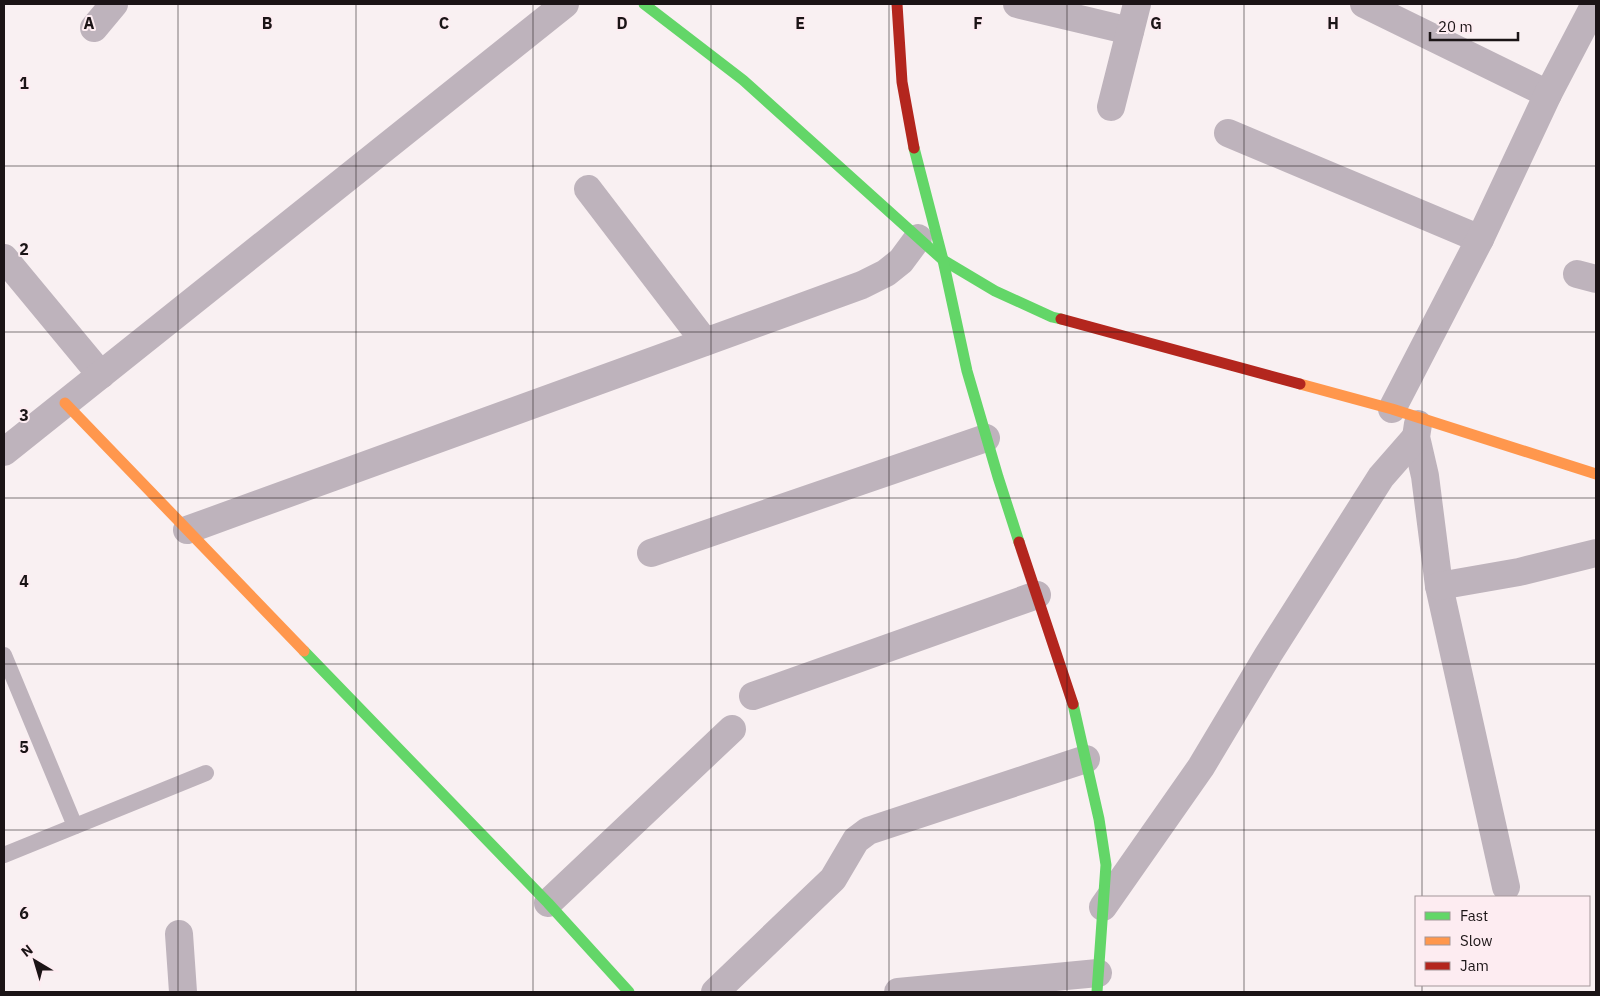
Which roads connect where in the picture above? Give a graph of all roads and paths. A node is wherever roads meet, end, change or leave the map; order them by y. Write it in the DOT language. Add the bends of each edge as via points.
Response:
graph roads {
  1 [pos="114,4"];
  2 [pos="565,4"];
  3 [pos="644,4"];
  4 [pos="897,4"];
  5 [pos="1017,4"];
  6 [pos="1137,4"];
  7 [pos="1364,4"];
  8 [pos="1595,4"];
  9 [pos="94,28"];
  10 [pos="1130,31"];
  11 [pos="1548,94"];
  12 [pos="1111,107"];
  13 [pos="1228,133"];
  14 [pos="588,189"];
  15 [pos="918,238"];
  16 [pos="1480,239"];
  17 [pos="4,258"];
  18 [pos="943,260"];
  19 [pos="705,342"];
  20 [pos="101,375"];
  21 [pos="65,404"];
  22 [pos="1392,409"];
  23 [pos="1418,428"];
  24 [pos="986,438"];
  25 [pos="4,452"];
  26 [pos="1596,474"];
  27 [pos="188,530"];
  28 [pos="651,553"];
  29 [pos="1596,553"];
  30 [pos="1439,586"];
  31 [pos="1037,595"];
  32 [pos="4,655"];
  33 [pos="753,696"];
  34 [pos="732,729"];
  35 [pos="1086,760"];
  36 [pos="206,773"];
  37 [pos="76,826"];
  38 [pos="4,856"];
  39 [pos="1506,887"];
  40 [pos="548,903"];
  41 [pos="1103,906"];
  42 [pos="179,934"];
  43 [pos="1098,983"];
  44 [pos="183,992"];
  45 [pos="629,992"];
  46 [pos="715,992"];
  47 [pos="898,992"];
  1 -- 9 [label="street"];
  2 -- 20 [label="street"];
  3 -- 15 [label="street" via="743,80"];
  4 -- 18 [label="street" via="902,82 913,145"];
  5 -- 10 [label="street"];
  6 -- 10 [label="street"];
  7 -- 11 [label="street"];
  8 -- 11 [label="street"];
  10 -- 12 [label="street"];
  11 -- 16 [label="street"];
  13 -- 16 [label="street"];
  14 -- 19 [label="street"];
  15 -- 18 [label="street"];
  15 -- 19 [label="street" via="901,261 862,285"];
  16 -- 22 [label="street"];
  17 -- 20 [label="street"];
  18 -- 22 [label="street" via="995,291 1052,317"];
  18 -- 24 [label="street" via="967,371"];
  19 -- 27 [label="street"];
  20 -- 21 [label="street"];
  21 -- 25 [label="street"];
  21 -- 27 [label="street"];
  22 -- 23 [label="street"];
  23 -- 26 [label="street"];
  23 -- 30 [label="street"];
  23 -- 41 [label="street" via="1381,477 1201,767"];
  24 -- 28 [label="street"];
  24 -- 31 [label="street"];
  27 -- 40 [label="street"];
  29 -- 30 [label="street" via="1520,572"];
  30 -- 39 [label="street"];
  31 -- 33 [label="street"];
  31 -- 35 [label="street"];
  32 -- 37 [label="lane"];
  34 -- 40 [label="street"];
  35 -- 41 [label="street" via="1106,865"];
  35 -- 46 [label="street" via="868,831 856,840 833,879"];
  36 -- 37 [label="lane"];
  37 -- 38 [label="lane"];
  40 -- 45 [label="street"];
  41 -- 43 [label="street"];
  42 -- 44 [label="street"];
  43 -- 47 [label="street"];
}
